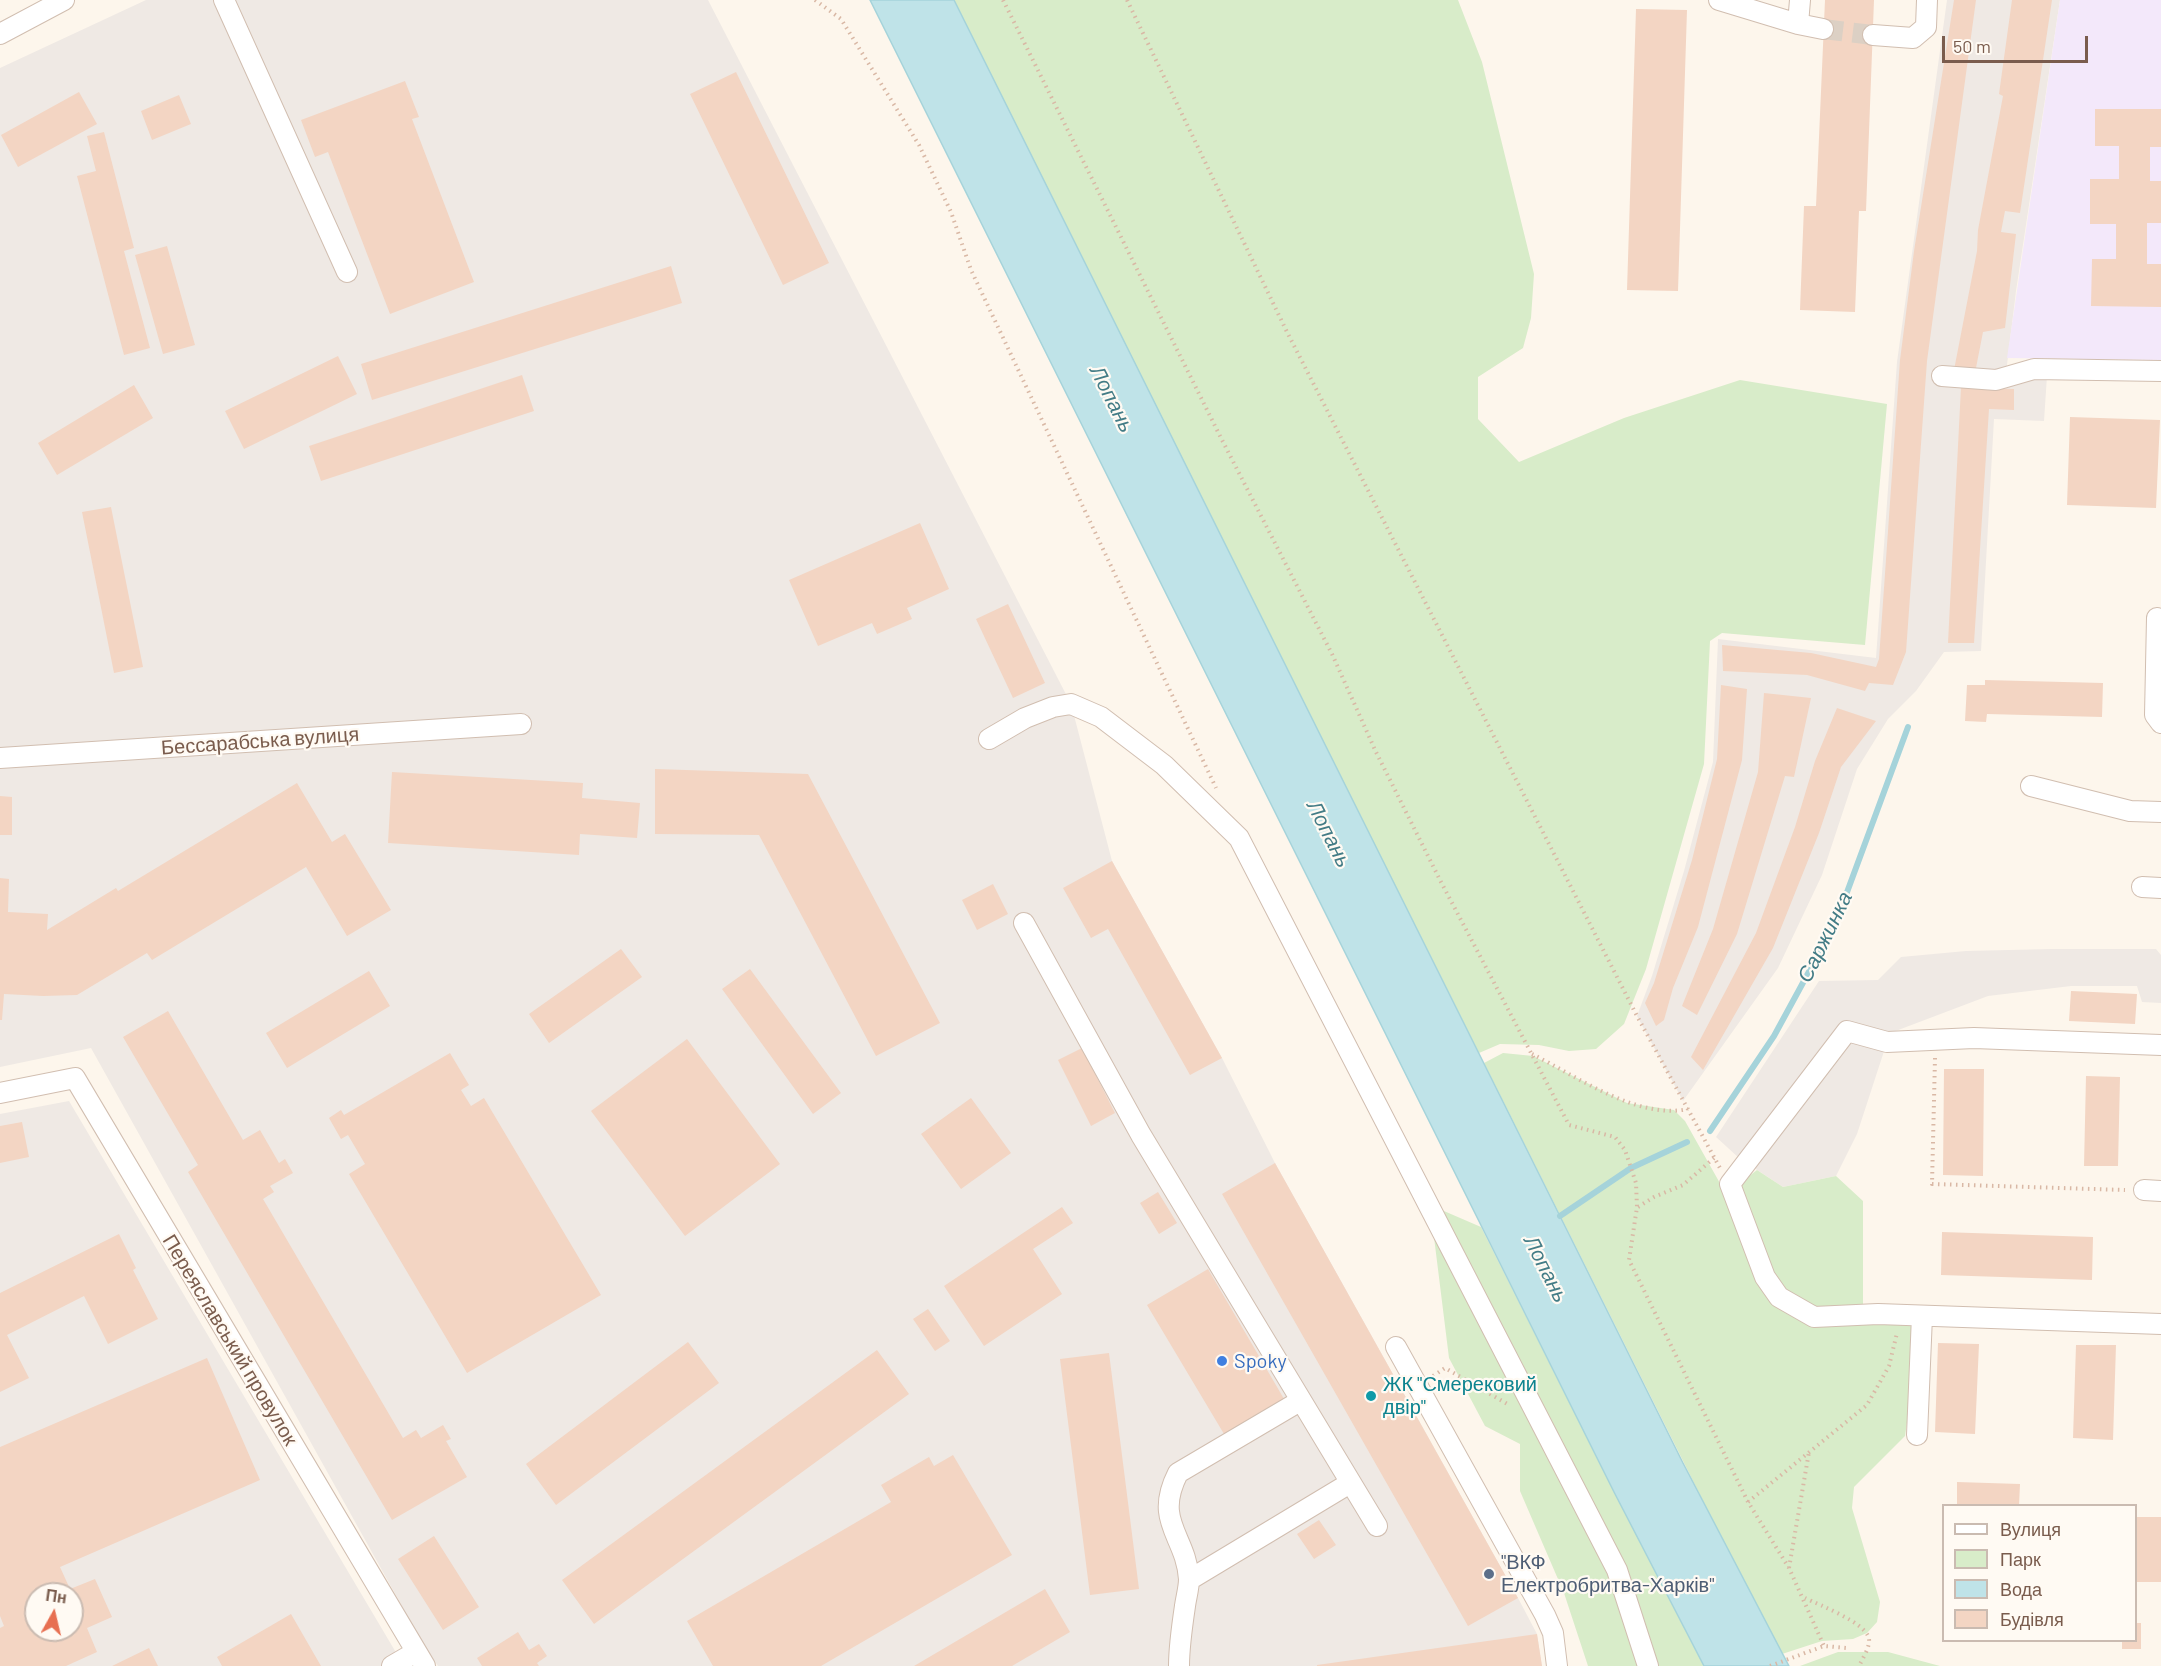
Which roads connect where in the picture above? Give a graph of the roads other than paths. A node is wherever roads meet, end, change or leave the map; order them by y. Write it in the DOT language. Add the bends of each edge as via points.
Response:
graph roads {
  1 [pos="64,0"];
  2 [pos="224,0"];
  3 [pos="1719,0"];
  4 [pos="1800,0"];
  5 [pos="1927,0"];
  6 [pos="1798,24"];
  7 [pos="1823,29"];
  8 [pos="0,34"];
  9 [pos="1873,35"];
  10 [pos="347,272"];
  11 [pos="2161,371"];
  12 [pos="1942,376"];
  13 [pos="2157,618"];
  14 [pos="2161,723"];
  15 [pos="520,724"];
  16 [pos="989,739"];
  17 [pos="0,758"];
  18 [pos="2031,786"];
  19 [pos="2161,812"];
  20 [pos="1024,923"];
  21 [pos="2161,1045"];
  22 [pos="0,1093"];
  23 [pos="1922,1316"];
  24 [pos="2161,1324"];
  25 [pos="1396,1347"];
  26 [pos="1300,1401"];
  27 [pos="1917,1435"];
  28 [pos="1350,1483"];
  29 [pos="1377,1526"];
  30 [pos="1189,1580"];
  31 [pos="420,1659"];
  32 [pos="392,1666"];
  33 [pos="1179,1666"];
  34 [pos="1557,1666"];
  35 [pos="1648,1666"];
  1 -- 8 [label="street"];
  2 -- 10 [label="street"];
  3 -- 6 [label="street"];
  4 -- 6 [label="street"];
  5 -- 9 [label="street" via="1926,27 1913,38"];
  6 -- 7 [label="street"];
  11 -- 12 [label="street" via="2034,369 1996,380"];
  13 -- 14 [label="street" via="2155,715"];
  15 -- 17 [label="street, Бессарабська вулиця"];
  16 -- 35 [label="street" via="1025,717 1071,704 1101,717 1164,765 1239,837 1617,1570"];
  18 -- 19 [label="street" via="2130,811"];
  20 -- 26 [label="street" via="1141,1136"];
  21 -- 23 [label="street" via="1974,1038 1887,1042 1847,1031 1730,1184 1765,1277 1779,1297 1814,1317"];
  22 -- 31 [label="street, Переяславський провулок" via="75,1078"];
  23 -- 24 [label="street"];
  23 -- 27 [label="street"];
  25 -- 34 [label="street" via="1545,1615 1553,1633"];
  26 -- 28 [label="street"];
  26 -- 30 [label="street" via="1178,1473 1167,1503"];
  28 -- 29 [label="street"];
  28 -- 30 [label="street"];
  30 -- 33 [label="street"];
  31 -- 32 [label="street"];
}
